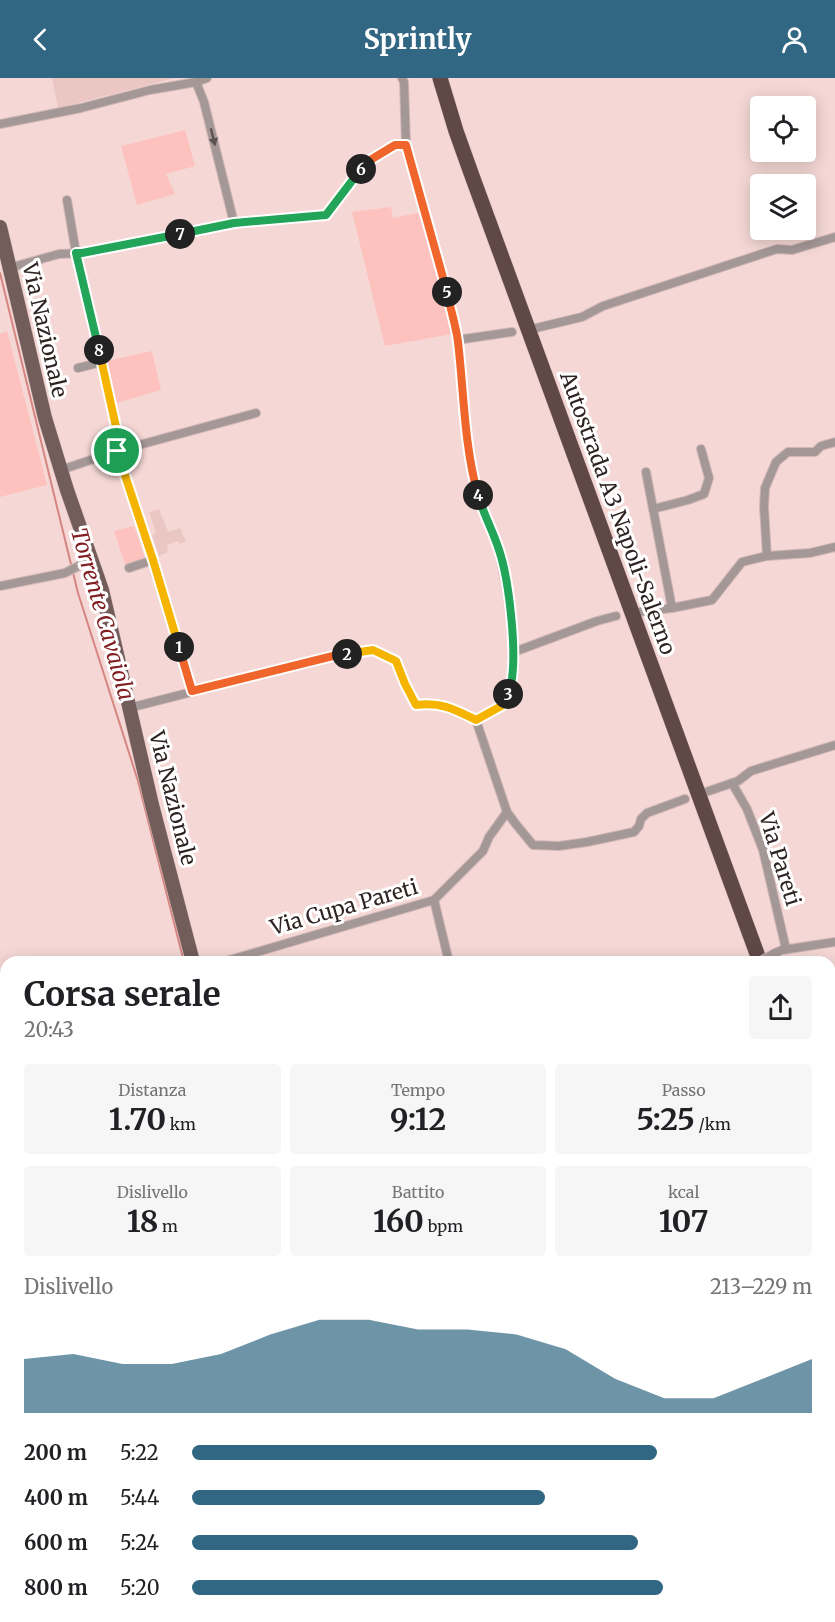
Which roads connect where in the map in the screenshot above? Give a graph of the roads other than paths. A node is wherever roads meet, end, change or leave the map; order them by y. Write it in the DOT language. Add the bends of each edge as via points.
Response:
graph roads {
  1 [pos="207,78"];
  2 [pos="402,78"];
  3 [pos="431,78"];
  4 [pos="440,78"];
  5 [pos="196,82"];
  6 [pos="0,124"];
  7 [pos="406,145"];
  8 [pos="66,200"];
  9 [pos="234,223"];
  10 [pos="0,227"];
  11 [pos="835,237"];
  12 [pos="76,253"];
  13 [pos="9,268"];
  14 [pos="536,328"];
  15 [pos="512,332"];
  16 [pos="458,340"];
  17 [pos="102,362"];
  18 [pos="78,368"];
  19 [pos="256,413"];
  20 [pos="835,442"];
  21 [pos="701,449"];
  22 [pos="117,451"];
  23 [pos="61,470"];
  24 [pos="646,472"];
  25 [pos="653,509"];
  26 [pos="835,547"];
  27 [pos="767,556"];
  28 [pos="153,560"];
  29 [pos="87,562"];
  30 [pos="129,568"];
  31 [pos="0,586"];
  32 [pos="672,608"];
  33 [pos="639,612"];
  34 [pos="616,616"];
  35 [pos="514,652"];
  36 [pos="192,691"];
  37 [pos="129,708"];
  38 [pos="476,720"];
  39 [pos="835,745"];
  40 [pos="732,783"];
  41 [pos="706,792"];
  42 [pos="686,799"];
  43 [pos="507,812"];
  44 [pos="434,900"];
  45 [pos="835,942"];
  46 [pos="786,949"];
  47 [pos="192,956"];
  48 [pos="243,956"];
  49 [pos="448,956"];
  50 [pos="748,956"];
  51 [pos="757,956"];
  52 [pos="777,956"];
  1 -- 5 [label="street"];
  2 -- 7 [label="street"];
  3 -- 50 [label="highway, Autostrada A3 Napoli-Salerno" via="456,159"];
  4 -- 51 [label="highway, Autostrada A3 Napoli-Salerno" via="471,173"];
  5 -- 6 [label="street"];
  5 -- 9 [label="street, one-way"];
  7 -- 9 [label="street" via="395,145 367,162 326,215"];
  7 -- 16 [label="street"];
  8 -- 12 [label="street"];
  9 -- 12 [label="street"];
  10 -- 13 [label="main road, Via Nazionale"];
  11 -- 14 [label="street" via="792,250 777,249 603,306 582,317"];
  12 -- 13 [label="street"];
  12 -- 17 [label="street"];
  13 -- 23 [label="main road, Via Nazionale"];
  15 -- 16 [label="street"];
  16 -- 35 [label="street" via="474,479 499,549"];
  17 -- 18 [label="street"];
  17 -- 22 [label="street" via="120,445"];
  19 -- 22 [label="street"];
  20 -- 27 [label="street" via="815,452 788,452 776,462 765,488"];
  21 -- 25 [label="street" via="709,478 704,494"];
  22 -- 23 [label="street"];
  22 -- 28 [label="street"];
  23 -- 29 [label="main road, Via Nazionale"];
  24 -- 25 [label="street"];
  25 -- 32 [label="street"];
  26 -- 27 [label="street"];
  27 -- 32 [label="street" via="742,562 712,600"];
  28 -- 30 [label="street"];
  28 -- 36 [label="street"];
  29 -- 31 [label="street" via="65,573"];
  29 -- 37 [label="main road, Via Nazionale" via="105,601"];
  32 -- 33 [label="street"];
  34 -- 35 [label="street"];
  35 -- 38 [label="street" via="511,687 503,705"];
  36 -- 37 [label="street"];
  36 -- 38 [label="street" via="337,655 373,650 396,661 416,705 430,703 453,708"];
  37 -- 47 [label="main road, Via Nazionale"];
  38 -- 43 [label="street"];
  39 -- 40 [label="street" via="751,771"];
  40 -- 41 [label="street"];
  40 -- 46 [label="street, Via Pareti" via="763,850"];
  42 -- 43 [label="street" via="647,813 634,832 558,846 533,846"];
  43 -- 44 [label="street, Via Cupa Pareti" via="483,851"];
  44 -- 48 [label="street, Via Cupa Pareti"];
  44 -- 49 [label="street"];
  45 -- 46 [label="street"];
  46 -- 52 [label="street"];
}
